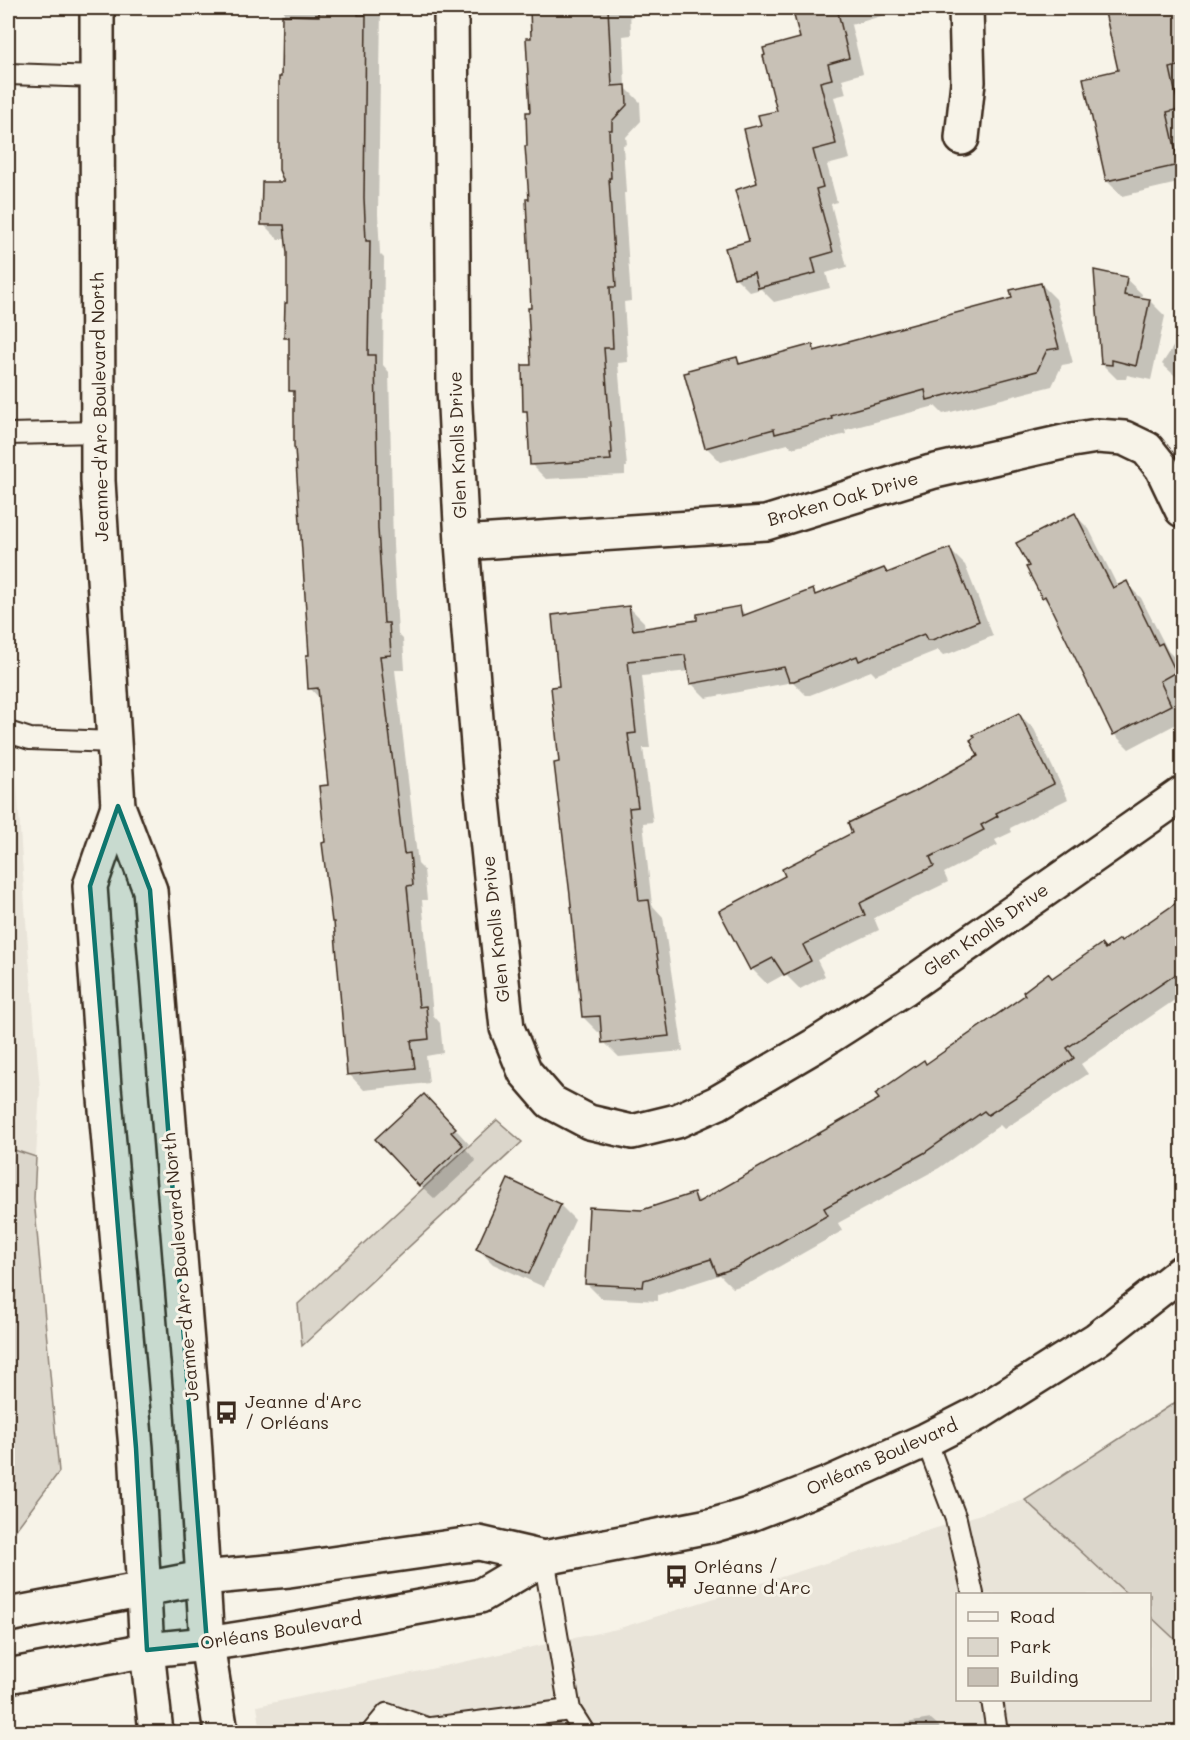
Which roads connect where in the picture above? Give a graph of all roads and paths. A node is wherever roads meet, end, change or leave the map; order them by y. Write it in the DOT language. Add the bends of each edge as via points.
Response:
graph roads {
  1 [pos="97,8"];
  2 [pos="451,8"];
  3 [pos="966,8"];
  4 [pos="8,74"];
  5 [pos="97,77"];
  6 [pos="962,138"];
  7 [pos="99,432"];
  8 [pos="8,434"];
  9 [pos="1182,510"];
  10 [pos="462,543"];
  11 [pos="8,732"];
  12 [pos="115,742"];
  13 [pos="1182,794"];
  14 [pos="118,806"];
  15 [pos="1182,1272"];
  16 [pos="926,1440"];
  17 [pos="544,1558"];
  18 [pos="202,1578"];
  19 [pos="143,1590"];
  20 [pos="973,1593"];
  21 [pos="8,1615"];
  22 [pos="207,1644"];
  23 [pos="147,1650"];
  24 [pos="8,1676"];
  25 [pos="992,1701"];
  26 [pos="570,1710"];
  27 [pos="453,1729"];
  28 [pos="423,1731"];
  29 [pos="156,1732"];
  30 [pos="221,1732"];
  31 [pos="372,1732"];
  32 [pos="584,1732"];
  33 [pos="997,1732"];
  1 -- 5 [label="street, Jeanne-d'Arc Boulevard North"];
  2 -- 10 [label="street, Glen Knolls Drive" via="454,388"];
  3 -- 6 [label="street" via="968,82"];
  4 -- 5 [label="lane"];
  5 -- 7 [label="street, Jeanne-d'Arc Boulevard North"];
  7 -- 8 [label="lane"];
  7 -- 12 [label="street, Jeanne-d'Arc Boulevard North" via="98,481"];
  9 -- 10 [label="street, Broken Oak Drive" via="1162,468 1147,450 1124,438 1097,436 931,472 766,523"];
  10 -- 13 [label="street, Glen Knolls Drive" via="481,782 507,1028 525,1072 544,1095 589,1122 632,1132 676,1122 717,1103 905,987"];
  11 -- 12 [label="lane" via="30,739"];
  12 -- 14 [label="street, Jeanne-d'Arc Boulevard North"];
  14 -- 18 [label="street, Jeanne-d'Arc Boulevard North" via="150,890 192,1404"];
  14 -- 19 [label="street, Jeanne-d'Arc Boulevard North" via="90,886 136,1448"];
  15 -- 16 [label="street, Orléans Boulevard" via="1097,1339 981,1412"];
  16 -- 17 [label="street, Orléans Boulevard" via="748,1515"];
  16 -- 20 [label="lane" via="956,1519"];
  17 -- 18 [label="street, Orléans Boulevard" via="479,1543"];
  17 -- 22 [label="street, Orléans Boulevard" via="480,1596"];
  17 -- 26 [label="lane"];
  18 -- 19 [label="street, Orléans Boulevard"];
  18 -- 22 [label="street, Jeanne-d'Arc Boulevard North"];
  19 -- 21 [label="street, Orléans Boulevard"];
  19 -- 23 [label="street, Jeanne-d'Arc Boulevard North"];
  22 -- 23 [label="street, Orléans Boulevard"];
  22 -- 30 [label="street, Jeanne-d'Arc Boulevard North"];
  23 -- 24 [label="street, Orléans Boulevard"];
  23 -- 29 [label="street, Jeanne-d'Arc Boulevard North"];
  25 -- 33 [label="lane"];
  26 -- 27 [label="lane"];
  26 -- 32 [label="lane"];
  27 -- 28 [label="lane"];
  28 -- 31 [label="lane" via="387,1714"];
}
